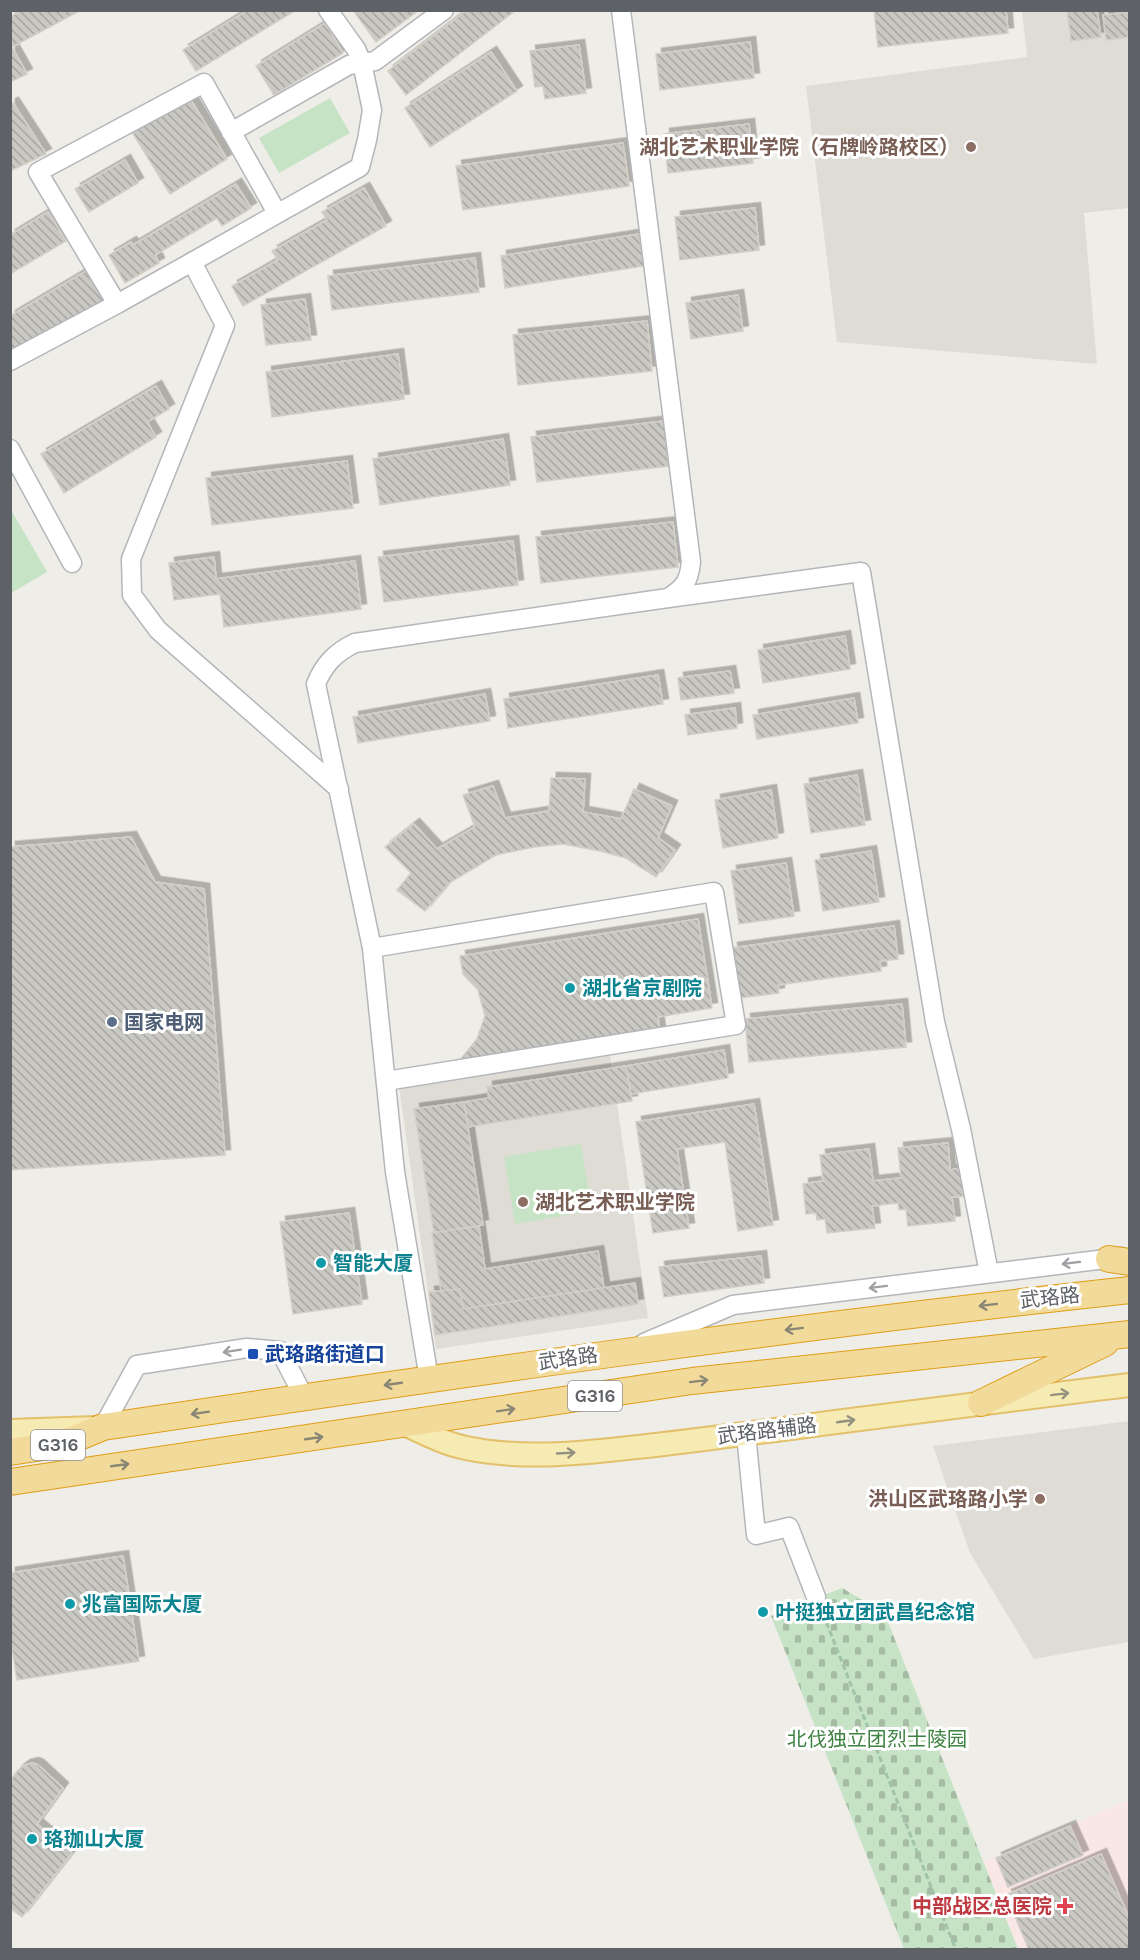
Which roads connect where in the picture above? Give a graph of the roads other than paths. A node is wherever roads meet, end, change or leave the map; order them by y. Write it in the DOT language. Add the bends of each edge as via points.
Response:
graph roads {
  1 [pos="328,10"];
  2 [pos="444,10"];
  3 [pos="621,10"];
  4 [pos="362,63"];
  5 [pos="231,132"];
  6 [pos="277,213"];
  7 [pos="192,262"];
  8 [pos="117,304"];
  9 [pos="10,361"];
  10 [pos="10,449"];
  11 [pos="72,563"];
  12 [pos="668,598"];
  13 [pos="339,789"];
  14 [pos="372,948"];
  15 [pos="386,1082"];
  16 [pos="1123,1259"];
  17 [pos="989,1273"];
  18 [pos="1130,1290"];
  19 [pos="1126,1334"];
  20 [pos="627,1351"];
  21 [pos="429,1379"];
  22 [pos="1130,1386"];
  23 [pos="304,1397"];
  24 [pos="981,1403"];
  25 [pos="407,1425"];
  26 [pos="104,1427"];
  27 [pos="10,1431"];
  28 [pos="746,1434"];
  29 [pos="10,1452"];
  30 [pos="63,1474"];
  31 [pos="10,1482"];
  32 [pos="10,1492"];
  33 [pos="816,1598"];
  1 -- 4 [label="street"];
  2 -- 4 [label="street" via="375,61"];
  3 -- 12 [label="street" via="691,562 690,576"];
  4 -- 5 [label="street" via="349,65"];
  4 -- 6 [label="street" via="372,110 360,166"];
  5 -- 6 [label="street"];
  5 -- 8 [label="street" via="204,83 38,172"];
  6 -- 7 [label="street"];
  7 -- 8 [label="street"];
  7 -- 13 [label="street" via="225,325 131,559 132,595 158,630"];
  8 -- 9 [label="street"];
  10 -- 11 [label="street"];
  12 -- 13 [label="street" via="355,644 341,650 321,672 316,684"];
  12 -- 17 [label="street" via="861,572 935,1022"];
  13 -- 14 [label="street"];
  14 -- 15 [label="street"];
  14 -- 15 [label="street" via="714,892 736,1025"];
  15 -- 21 [label="street" via="395,1172"];
  16 -- 17 [label="street, one-way"];
  17 -- 20 [label="street, one-way" via="733,1305"];
  18 -- 20 [label="highway, 武珞路 / G316, one-way"];
  19 -- 24 [label="highway"];
  25 -- 19 [label="highway, 武珞路 / G316, one-way" via="692,1381"];
  20 -- 21 [label="highway, 武珞路 / G316"];
  21 -- 23 [label="highway, 武珞路 / G316, one-way"];
  24 -- 22 [label="main road, 武珞路辅路, one-way"];
  23 -- 26 [label="highway, 武珞路 / G316, one-way"];
  23 -- 26 [label="street, one-way" via="280,1351 247,1348 137,1365"];
  28 -- 24 [label="main road, 武珞路辅路, one-way"];
  25 -- 28 [label="main road, 武珞路辅路, one-way" via="466,1448 519,1454 605,1451"];
  30 -- 25 [label="highway, 武珞路 / G316, one-way"];
  26 -- 27 [label="main road"];
  26 -- 29 [label="highway, 武珞路 / G316" via="62,1444"];
  28 -- 33 [label="street" via="756,1535 789,1527"];
  30 -- 31 [label="highway, 武珞路 / G316"];
  30 -- 32 [label="main road"];
}
